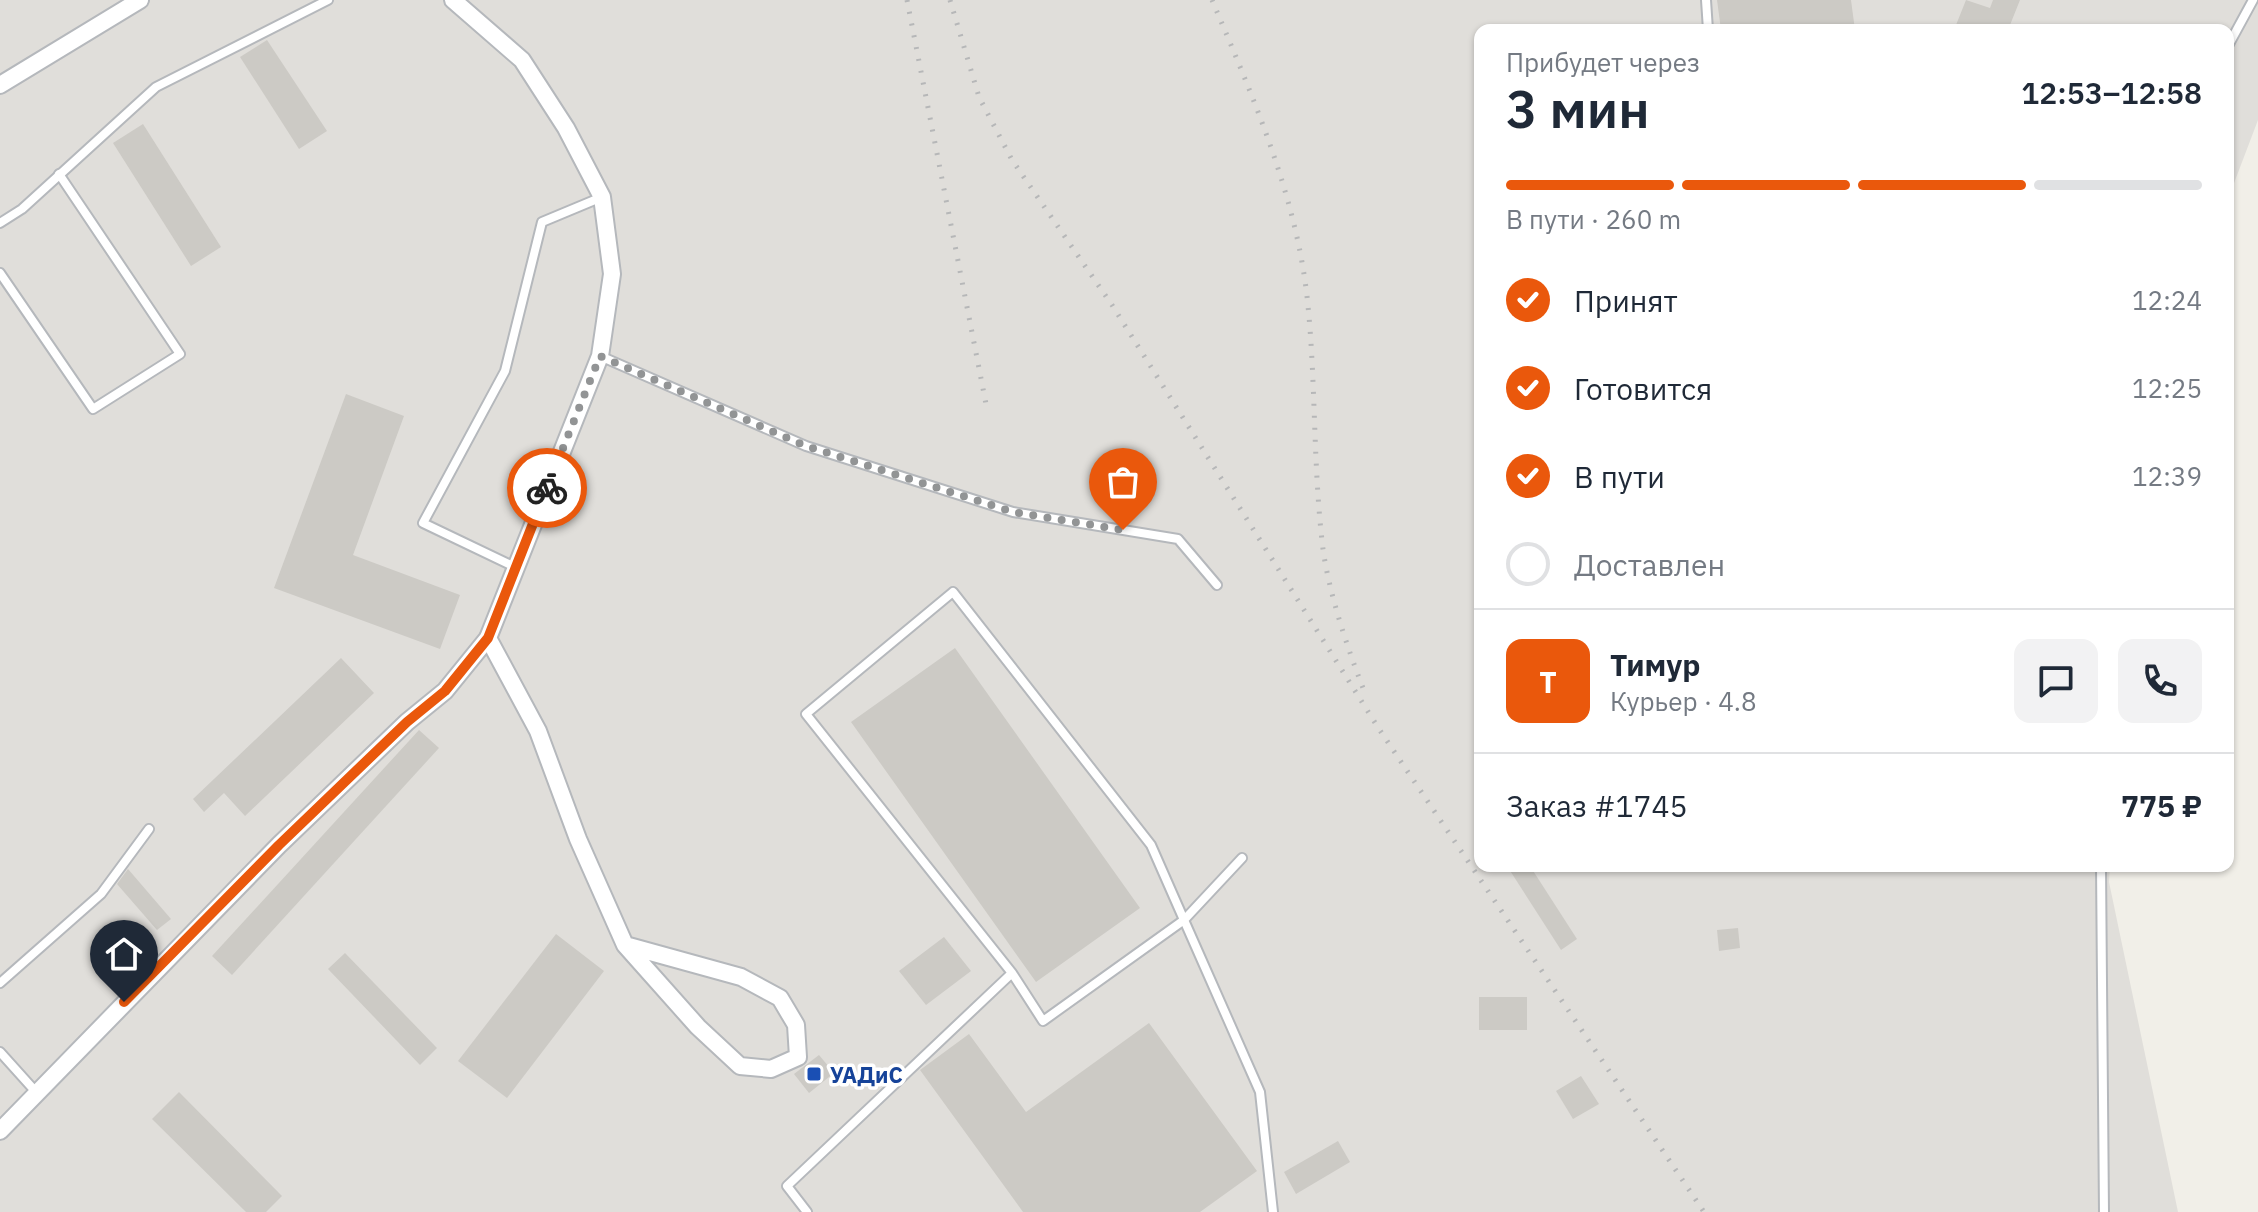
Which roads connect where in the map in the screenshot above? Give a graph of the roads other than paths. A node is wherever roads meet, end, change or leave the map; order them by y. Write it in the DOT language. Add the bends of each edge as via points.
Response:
graph roads {
  1 [pos="140,0"];
  2 [pos="328,0"];
  3 [pos="453,0"];
  4 [pos="1706,0"];
  5 [pos="2253,0"];
  6 [pos="1708,24"];
  7 [pos="2234,35"];
  8 [pos="0,85"];
  9 [pos="59,174"];
  10 [pos="602,197"];
  11 [pos="0,223"];
  12 [pos="0,273"];
  13 [pos="600,356"];
  14 [pos="516,567"];
  15 [pos="1217,585"];
  16 [pos="488,638"];
  17 [pos="149,829"];
  18 [pos="1242,858"];
  19 [pos="2101,872"];
  20 [pos="1184,920"];
  21 [pos="625,945"];
  22 [pos="1012,973"];
  23 [pos="0,983"];
  24 [pos="0,1052"];
  25 [pos="36,1092"];
  26 [pos="0,1131"];
  27 [pos="807,1212"];
  28 [pos="1273,1212"];
  29 [pos="2104,1212"];
  1 -- 8 [label="street"];
  2 -- 9 [label="lane" via="156,87"];
  3 -- 10 [label="street" via="522,60"];
  4 -- 6 [label="lane"];
  5 -- 7 [label="lane"];
  9 -- 11 [label="lane"];
  9 -- 12 [label="lane" via="180,354 93,409"];
  10 -- 13 [label="street" via="612,274"];
  10 -- 14 [label="lane" via="542,222 505,371 423,523"];
  13 -- 14 [label="street"];
  13 -- 15 [label="lane" via="806,446 999,508 1178,539"];
  14 -- 16 [label="street"];
  16 -- 21 [label="street" via="538,731"];
  16 -- 25 [label="street" via="445,691 279,845"];
  17 -- 23 [label="lane" via="101,894"];
  18 -- 20 [label="lane"];
  19 -- 29 [label="lane"];
  20 -- 22 [label="lane" via="1043,1021"];
  20 -- 22 [label="lane" via="1151,845 953,592 806,714"];
  20 -- 28 [label="lane" via="1260,1092"];
  21 -- 21 [label="street" via="740,1066 771,1069 798,1057 796,1025 780,998 741,977"];
  22 -- 27 [label="lane" via="787,1186"];
  24 -- 25 [label="lane"];
  25 -- 26 [label="street"];
}
